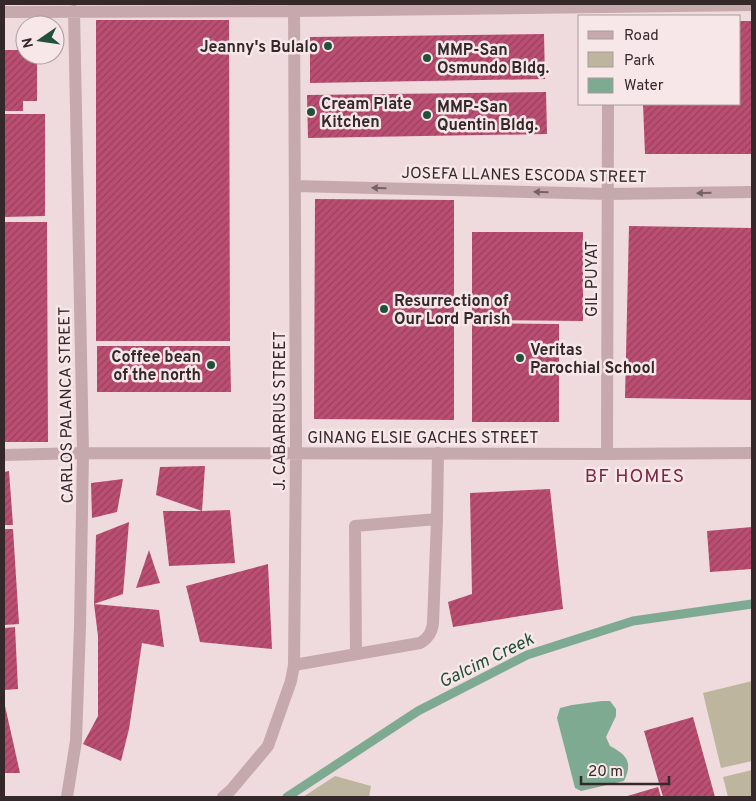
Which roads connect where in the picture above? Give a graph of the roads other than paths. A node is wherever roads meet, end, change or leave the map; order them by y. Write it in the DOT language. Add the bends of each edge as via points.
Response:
graph roads {
  1 [pos="752,4"];
  2 [pos="294,8"];
  3 [pos="608,9"];
  4 [pos="74,11"];
  5 [pos="4,12"];
  6 [pos="608,105"];
  7 [pos="296,186"];
  8 [pos="752,192"];
  9 [pos="608,194"];
  10 [pos="83,453"];
  11 [pos="296,453"];
  12 [pos="438,453"];
  13 [pos="752,453"];
  14 [pos="607,454"];
  15 [pos="4,455"];
  16 [pos="437,519"];
  17 [pos="356,654"];
  18 [pos="294,665"];
  19 [pos="67,797"];
  20 [pos="223,797"];
  1 -- 3 [label="street"];
  2 -- 3 [label="street"];
  2 -- 4 [label="street"];
  2 -- 7 [label="street, J. CABARRUS STREET"];
  4 -- 5 [label="street"];
  4 -- 10 [label="street, CARLOS PALANCA STREET"];
  6 -- 9 [label="street, GIL PUYAT"];
  9 -- 7 [label="street, JOSEFA LLANES ESCODA STREET, one-way"];
  7 -- 11 [label="street, J. CABARRUS STREET"];
  8 -- 9 [label="street, JOSEFA LLANES ESCODA STREET, one-way"];
  9 -- 14 [label="street, GIL PUYAT"];
  10 -- 11 [label="street, GINANG ELSIE GACHES STREET"];
  10 -- 15 [label="street, GINANG ELSIE GACHES STREET"];
  10 -- 19 [label="street, CARLOS PALANCA STREET" via="76,741"];
  11 -- 12 [label="street, GINANG ELSIE GACHES STREET"];
  11 -- 18 [label="street, J. CABARRUS STREET"];
  12 -- 14 [label="street, GINANG ELSIE GACHES STREET"];
  12 -- 16 [label="street"];
  13 -- 14 [label="street, GINANG ELSIE GACHES STREET"];
  16 -- 17 [label="street" via="434,623 430,635 420,643"];
  16 -- 17 [label="street" via="355,526"];
  17 -- 18 [label="street"];
  18 -- 20 [label="street, J. CABARRUS STREET" via="268,746"];
}
